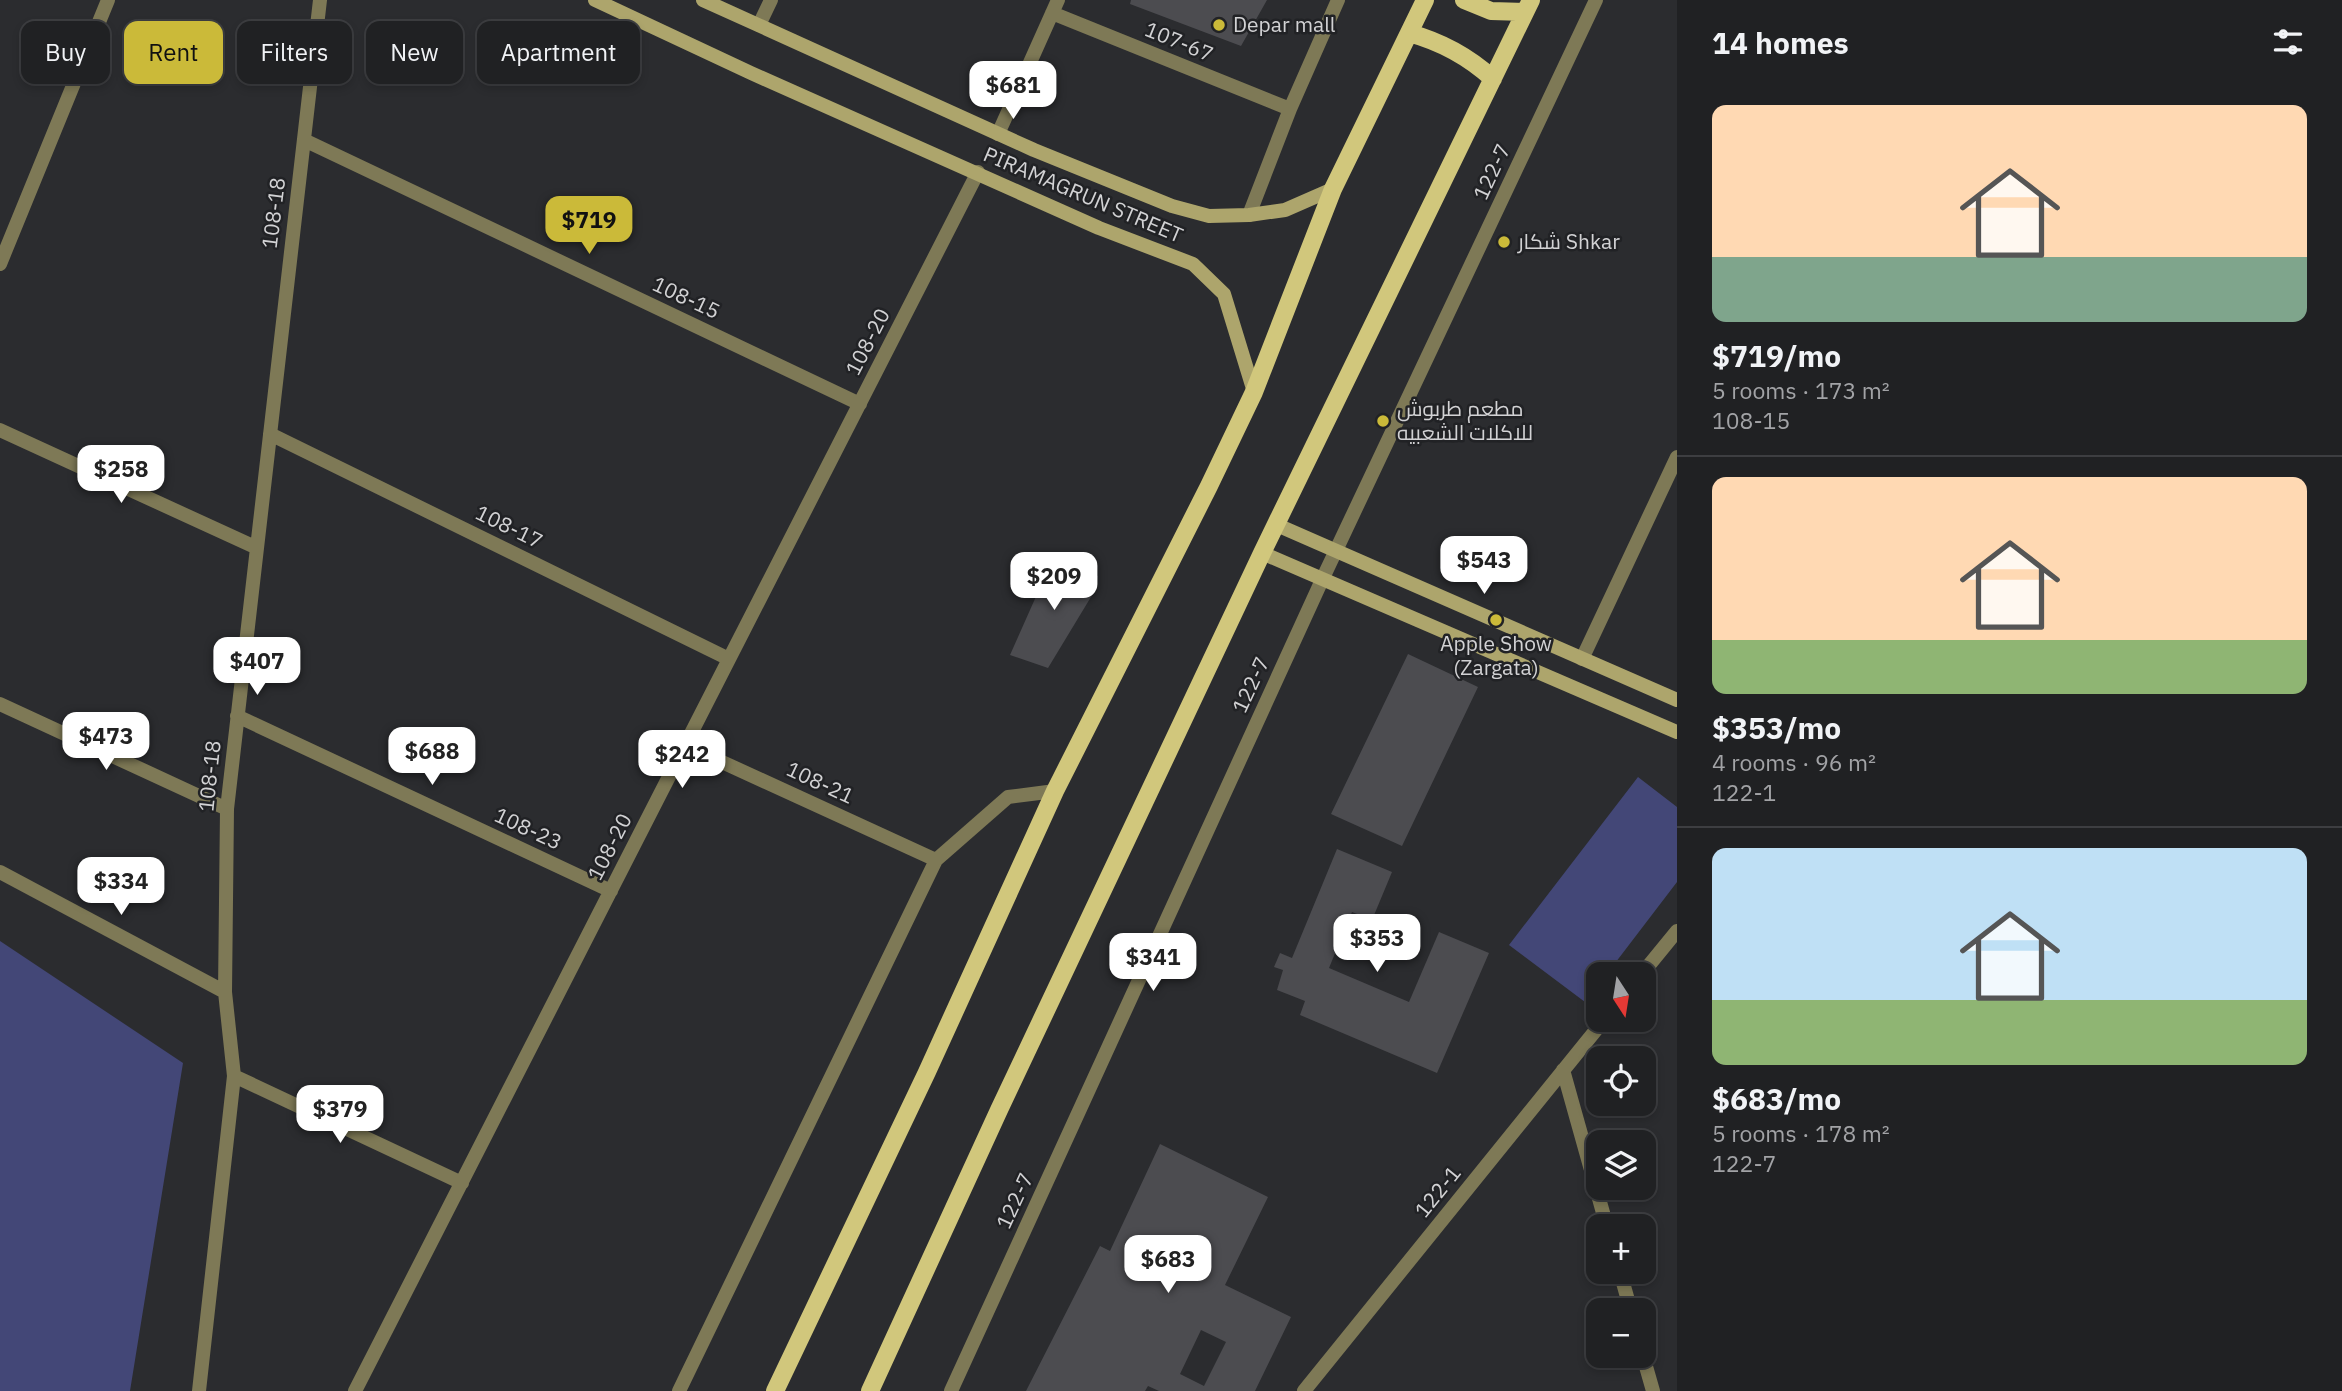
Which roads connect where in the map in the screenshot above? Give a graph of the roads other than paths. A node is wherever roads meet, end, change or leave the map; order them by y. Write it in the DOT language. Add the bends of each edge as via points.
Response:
graph roads {
  1 [pos="108,0"];
  2 [pos="320,0"];
  3 [pos="595,0"];
  4 [pos="703,0"];
  5 [pos="771,0"];
  6 [pos="1338,0"];
  7 [pos="1424,0"];
  8 [pos="1464,0"];
  9 [pos="1596,0"];
  10 [pos="1528,6"];
  11 [pos="1055,7"];
  12 [pos="759,25"];
  13 [pos="1409,33"];
  14 [pos="1493,79"];
  15 [pos="1290,109"];
  16 [pos="998,134"];
  17 [pos="304,140"];
  18 [pos="978,172"];
  19 [pos="1333,189"];
  20 [pos="1249,215"];
  21 [pos="0,264"];
  22 [pos="1254,392"];
  23 [pos="860,404"];
  24 [pos="0,430"];
  25 [pos="270,434"];
  26 [pos="1677,457"];
  27 [pos="1277,525"];
  28 [pos="257,548"];
  29 [pos="1336,551"];
  30 [pos="1262,553"];
  31 [pos="1322,580"];
  32 [pos="729,659"];
  33 [pos="1582,659"];
  34 [pos="1677,700"];
  35 [pos="0,704"];
  36 [pos="237,716"];
  37 [pos="1677,732"];
  38 [pos="685,745"];
  39 [pos="1055,791"];
  40 [pos="227,809"];
  41 [pos="936,860"];
  42 [pos="0,872"];
  43 [pos="611,891"];
  44 [pos="1677,931"];
  45 [pos="1652,962"];
  46 [pos="225,992"];
  47 [pos="1594,1032"];
  48 [pos="1563,1070"];
  49 [pos="234,1076"];
  50 [pos="462,1183"];
  51 [pos="1603,1214"];
  52 [pos="1646,1368"];
  53 [pos="199,1391"];
  54 [pos="355,1391"];
  55 [pos="679,1391"];
  56 [pos="775,1391"];
  57 [pos="870,1391"];
  58 [pos="951,1391"];
  59 [pos="1304,1391"];
  60 [pos="1653,1391"];
  1 -- 21 [label="street"];
  2 -- 17 [label="street, 108-18"];
  3 -- 18 [label="main road, PIRAMAGRUN STREET"];
  4 -- 12 [label="main road, PIRAMAGRUN STREET"];
  5 -- 12 [label="street"];
  6 -- 15 [label="street"];
  7 -- 13 [label="main road"];
  8 -- 10 [label="main road" via="1491,11"];
  9 -- 29 [label="street, 122-7"];
  10 -- 14 [label="main road"];
  11 -- 15 [label="street, 107-67"];
  11 -- 16 [label="street"];
  12 -- 16 [label="main road, PIRAMAGRUN STREET"];
  13 -- 14 [label="main road" via="1463,55"];
  13 -- 19 [label="main road"];
  14 -- 27 [label="main road"];
  15 -- 20 [label="street"];
  16 -- 20 [label="main road, PIRAMAGRUN STREET" via="1172,206 1209,216"];
  17 -- 23 [label="street, 108-15"];
  17 -- 25 [label="street, 108-18"];
  18 -- 22 [label="main road, PIRAMAGRUN STREET" via="1099,228 1192,264 1224,294"];
  18 -- 23 [label="street, 108-20"];
  19 -- 20 [label="main road, PIRAMAGRUN STREET" via="1285,210"];
  19 -- 22 [label="main road"];
  22 -- 39 [label="main road"];
  23 -- 32 [label="street, 108-20"];
  24 -- 28 [label="street"];
  25 -- 28 [label="street, 108-18"];
  25 -- 32 [label="street, 108-17"];
  26 -- 33 [label="street"];
  27 -- 29 [label="main road"];
  27 -- 30 [label="main road"];
  28 -- 36 [label="street, 108-18"];
  29 -- 31 [label="street, 122-7"];
  29 -- 33 [label="main road"];
  30 -- 31 [label="main road"];
  30 -- 57 [label="main road"];
  31 -- 37 [label="main road"];
  31 -- 58 [label="street, 122-7"];
  32 -- 38 [label="street, 108-20"];
  33 -- 34 [label="main road"];
  35 -- 40 [label="street"];
  36 -- 40 [label="street, 108-18"];
  36 -- 43 [label="street, 108-23"];
  38 -- 41 [label="street, 108-21"];
  38 -- 43 [label="street, 108-20"];
  39 -- 41 [label="street" via="1008,797"];
  39 -- 56 [label="main road"];
  40 -- 46 [label="street, 108-18"];
  41 -- 55 [label="street"];
  42 -- 46 [label="street"];
  43 -- 50 [label="street, 108-20"];
  44 -- 45 [label="street"];
  46 -- 49 [label="street, 108-18"];
  47 -- 48 [label="street, 122-1"];
  48 -- 51 [label="street"];
  48 -- 59 [label="street, 122-1"];
  49 -- 50 [label="street"];
  49 -- 53 [label="street, 108-18"];
  50 -- 54 [label="street, 108-20"];
  52 -- 60 [label="street"];
}
